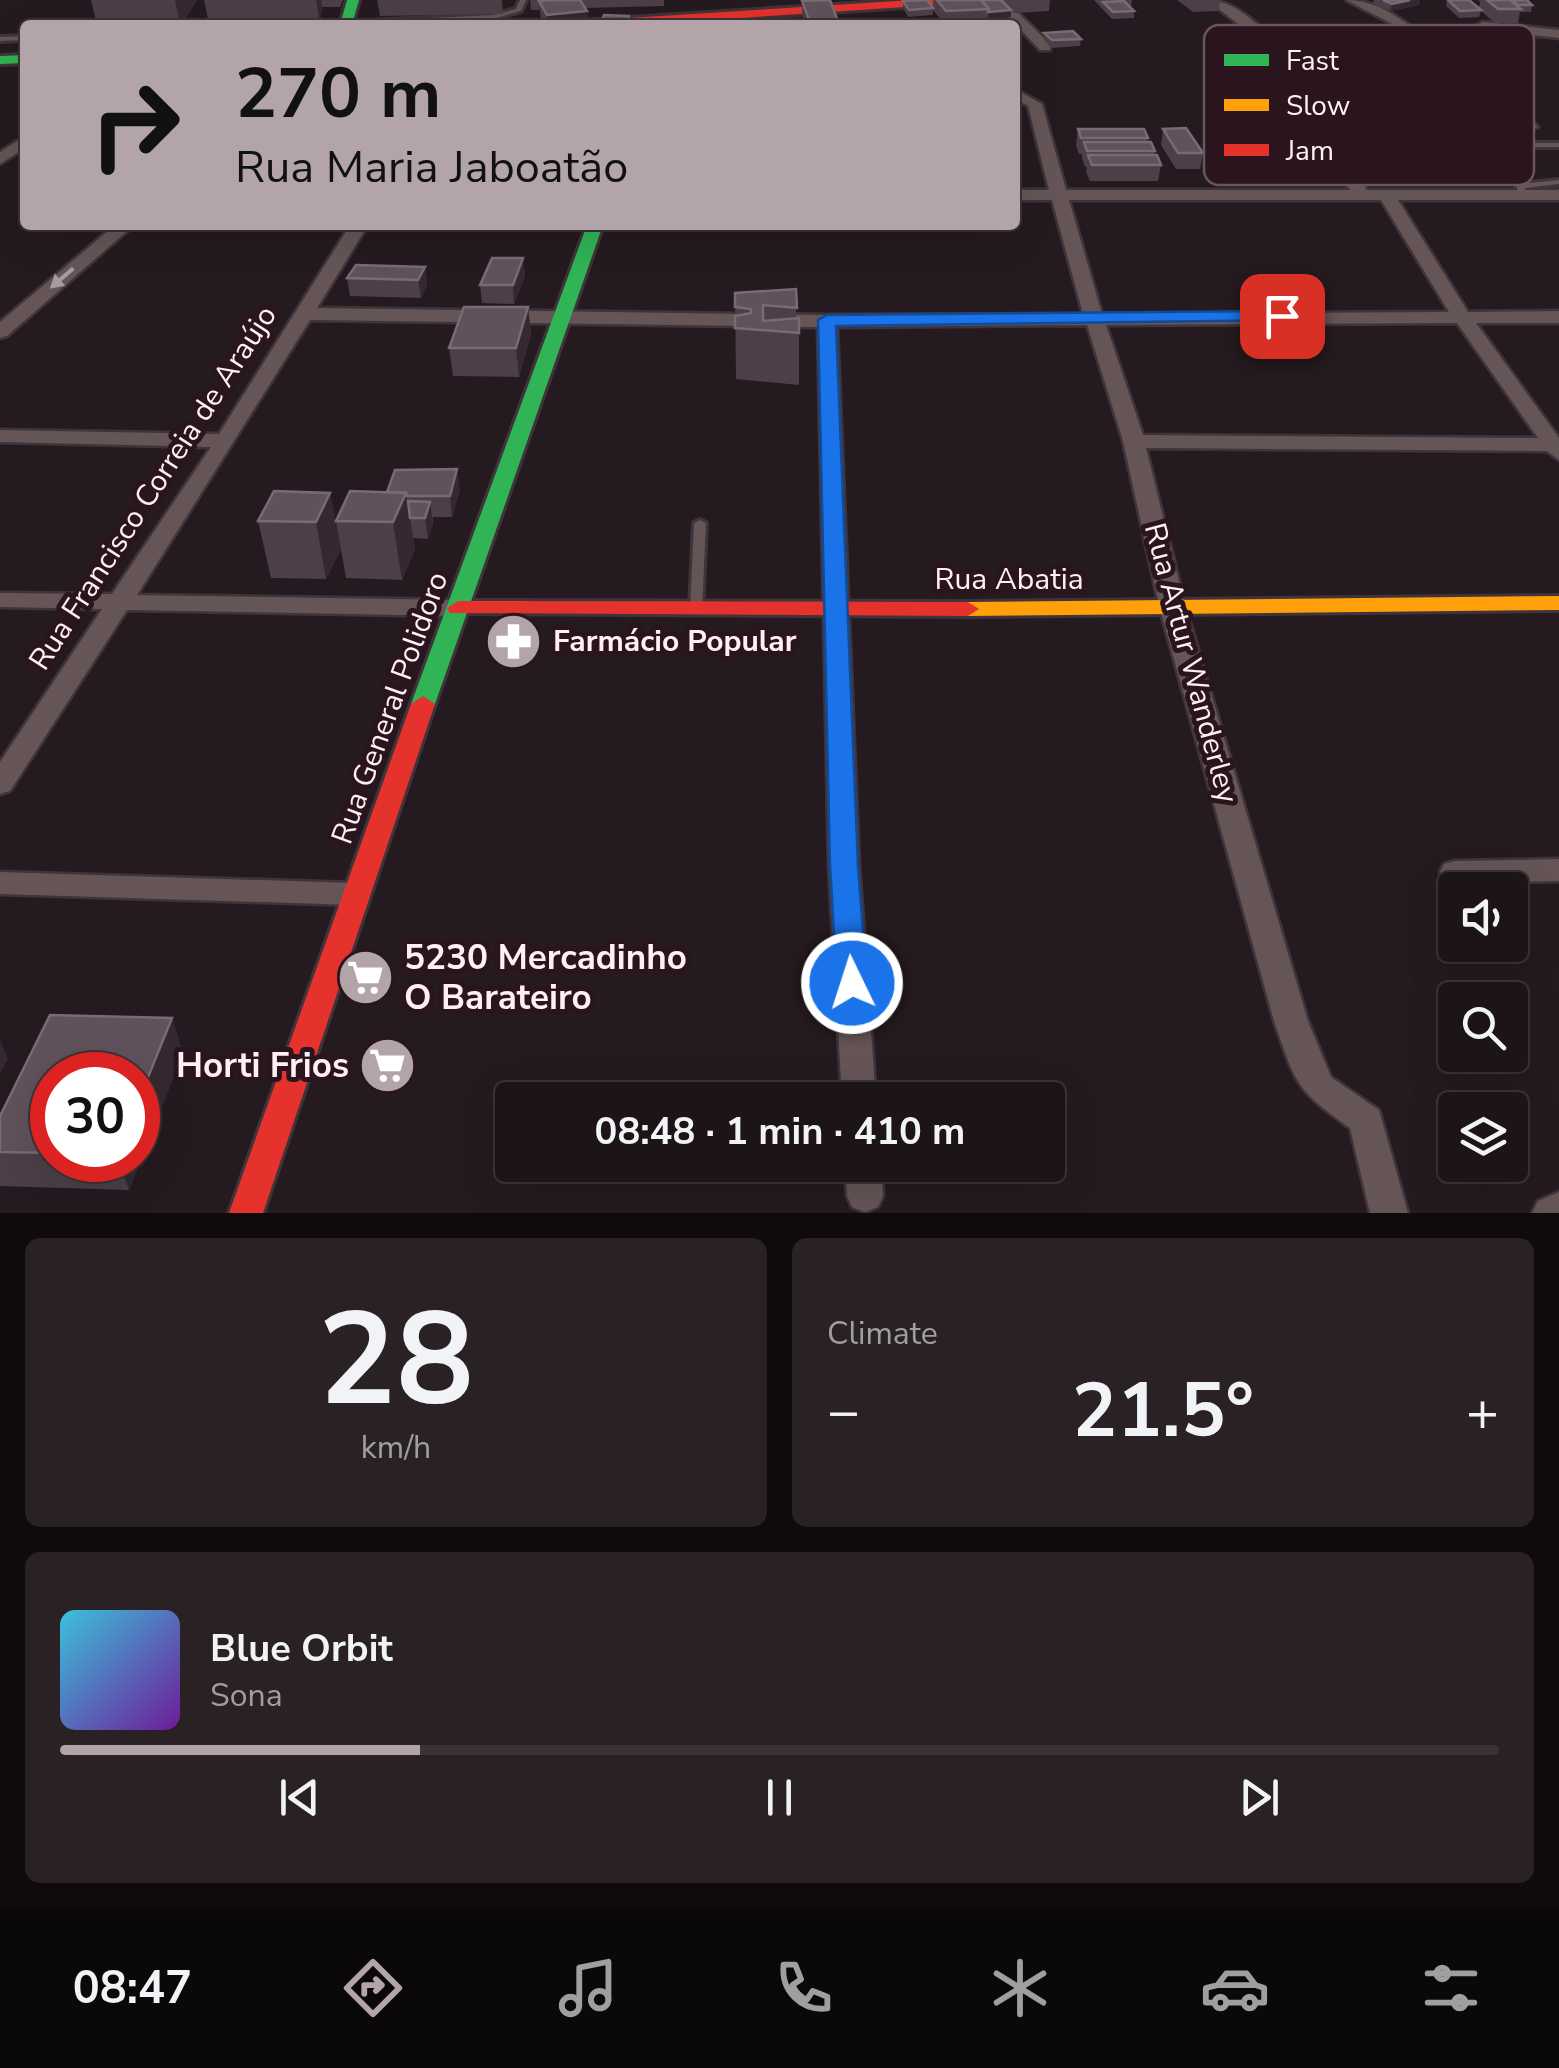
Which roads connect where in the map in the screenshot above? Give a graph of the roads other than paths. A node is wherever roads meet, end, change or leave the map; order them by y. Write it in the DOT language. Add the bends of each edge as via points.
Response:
graph roads {
  1 [pos="523,0"];
  2 [pos="965,0"];
  3 [pos="998,0"];
  4 [pos="1214,0"];
  5 [pos="1352,0"];
  6 [pos="430,20"];
  7 [pos="722,20"];
  8 [pos="1018,20"];
  9 [pos="1020,22"];
  10 [pos="1248,25"];
  11 [pos="1405,25"];
  12 [pos="1534,31"];
  13 [pos="1559,34"];
  14 [pos="1045,47"];
  15 [pos="1020,95"];
  16 [pos="1534,145"];
  17 [pos="1559,145"];
  18 [pos="1559,182"];
  19 [pos="1356,185"];
  20 [pos="1530,185"];
  21 [pos="1534,185"];
  22 [pos="1361,194"];
  23 [pos="1386,194"];
  24 [pos="1020,195"];
  25 [pos="1523,195"];
  26 [pos="1559,195"];
  27 [pos="1060,196"];
  28 [pos="119,230"];
  29 [pos="356,230"];
  30 [pos="593,230"];
  31 [pos="304,314"];
  32 [pos="1095,317"];
  33 [pos="1462,317"];
  34 [pos="1559,317"];
  35 [pos="560,319"];
  36 [pos="827,320"];
  37 [pos="0,332"];
  38 [pos="0,436"];
  39 [pos="1134,441"];
  40 [pos="226,442"];
  41 [pos="1557,448"];
  42 [pos="700,523"];
  43 [pos="0,600"];
  44 [pos="120,600"];
  45 [pos="1559,604"];
  46 [pos="458,608"];
  47 [pos="696,609"];
  48 [pos="838,609"];
  49 [pos="1172,609"];
  50 [pos="0,784"];
  51 [pos="1559,870"];
  52 [pos="1456,872"];
  53 [pos="0,883"];
  54 [pos="355,894"];
  55 [pos="858,1082"];
  56 [pos="1559,1208"];
  57 [pos="246,1213"];
  58 [pos="1390,1213"];
  59 [pos="1550,1213"];
  1 -- 6 [label="lane" via="519,10 492,17"];
  2 -- 7 [label="street"];
  3 -- 8 [label="street"];
  4 -- 10 [label="street"];
  5 -- 11 [label="street"];
  9 -- 14 [label="street"];
  12 -- 13 [label="street"];
  15 -- 27 [label="street, Rua Artur Wanderley" via="1035,104"];
  16 -- 17 [label="lane"];
  18 -- 21 [label="lane"];
  19 -- 22 [label="street"];
  20 -- 25 [label="lane" via="1520,186"];
  22 -- 23 [label="street"];
  22 -- 27 [label="street"];
  23 -- 25 [label="street"];
  23 -- 33 [label="street"];
  24 -- 27 [label="street"];
  25 -- 26 [label="street"];
  27 -- 32 [label="street, Rua Artur Wanderley"];
  28 -- 37 [label="street, one-way"];
  29 -- 31 [label="street, Rua Francisco Correia de Araújo"];
  30 -- 35 [label="street, Rua General Polidoro"];
  31 -- 35 [label="street"];
  31 -- 40 [label="street, Rua Francisco Correia de Araújo"];
  32 -- 33 [label="street"];
  32 -- 36 [label="street"];
  32 -- 39 [label="street, Rua Artur Wanderley"];
  33 -- 34 [label="street"];
  33 -- 41 [label="street"];
  35 -- 36 [label="street"];
  35 -- 46 [label="street, Rua General Polidoro"];
  36 -- 48 [label="street"];
  38 -- 40 [label="street"];
  39 -- 41 [label="street"];
  39 -- 49 [label="street, Rua Artur Wanderley"];
  40 -- 44 [label="street, Rua Francisco Correia de Araújo"];
  42 -- 47 [label="lane"];
  43 -- 44 [label="street"];
  44 -- 46 [label="street"];
  44 -- 50 [label="street, Rua Francisco Correia de Araújo"];
  45 -- 49 [label="street, Rua Abatia"];
  46 -- 47 [label="street, Rua Abatia"];
  46 -- 54 [label="street, Rua General Polidoro"];
  47 -- 48 [label="street, Rua Abatia"];
  48 -- 49 [label="street, Rua Abatia"];
  48 -- 55 [label="street"];
  49 -- 58 [label="street, Rua Artur Wanderley" via="1310,1074 1332,1099 1366,1120"];
  51 -- 52 [label="street"];
  53 -- 54 [label="street"];
  54 -- 57 [label="street, Rua General Polidoro"];
  56 -- 59 [label="street"];
}
